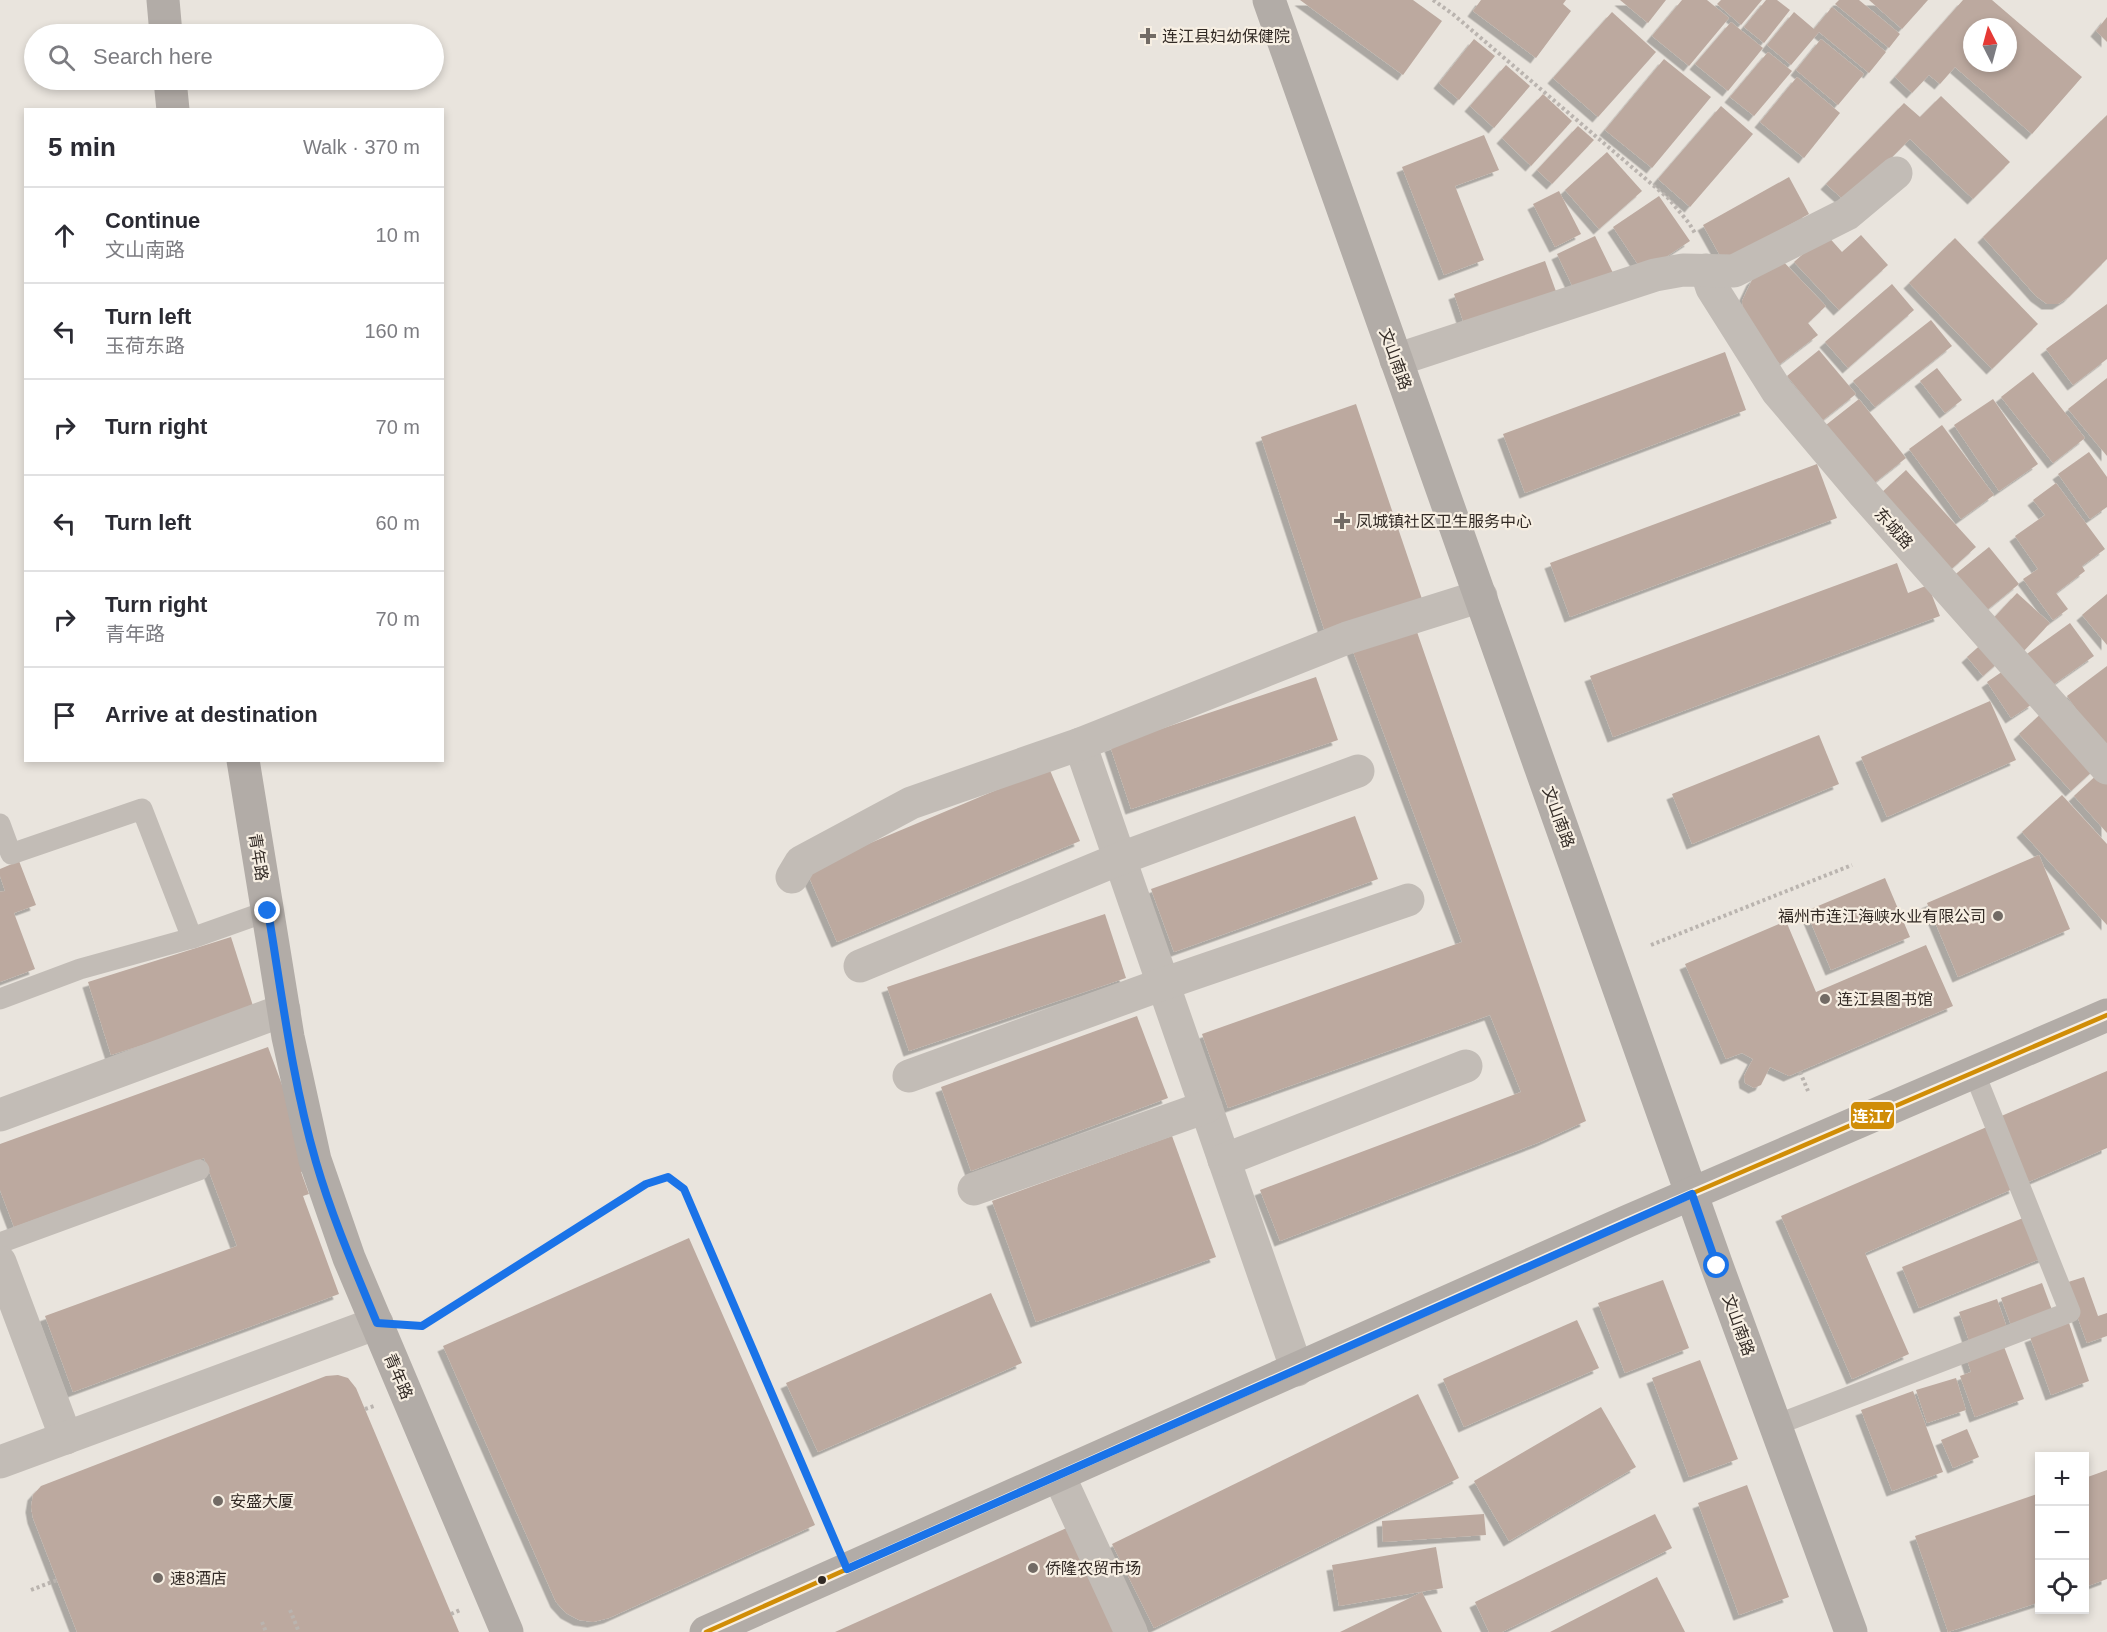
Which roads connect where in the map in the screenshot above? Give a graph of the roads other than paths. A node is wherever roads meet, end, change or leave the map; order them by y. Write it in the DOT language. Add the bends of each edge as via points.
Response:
graph roads {
  1 [pos="163,0"];
  2 [pos="1269,0"];
  3 [pos="165,24"];
  4 [pos="171,90"];
  5 [pos="173,108"];
  6 [pos="1896,173"];
  7 [pos="1706,270"];
  8 [pos="1396,360"];
  9 [pos="1480,596"];
  10 [pos="1080,744"];
  11 [pos="243,762"];
  12 [pos="2107,768"];
  13 [pos="1358,771"];
  14 [pos="0,824"];
  15 [pos="1119,859"];
  16 [pos="792,877"];
  17 [pos="1408,900"];
  18 [pos="268,911"];
  19 [pos="192,938"];
  20 [pos="860,966"];
  21 [pos="1163,984"];
  22 [pos="0,999"];
  23 [pos="284,1010"];
  24 [pos="2107,1015"];
  25 [pos="1466,1066"];
  26 [pos="1974,1072"];
  27 [pos="909,1076"];
  28 [pos="1206,1107"];
  29 [pos="0,1115"];
  30 [pos="1224,1160"];
  31 [pos="200,1170"];
  32 [pos="974,1189"];
  33 [pos="1692,1194"];
  34 [pos="0,1243"];
  35 [pos="0,1262"];
  36 [pos="377,1323"];
  37 [pos="1297,1370"];
  38 [pos="1776,1425"];
  39 [pos="66,1438"];
  40 [pos="0,1462"];
  41 [pos="1059,1476"];
  42 [pos="507,1632"];
  43 [pos="706,1632"];
  44 [pos="1131,1632"];
  45 [pos="1851,1632"];
  1 -- 3 [label="main road"];
  2 -- 8 [label="main road, 文山南路"];
  4 -- 5 [label="main road"];
  6 -- 7 [label="street" via="1847,214 1734,271"];
  7 -- 8 [label="street" via="1655,275"];
  7 -- 12 [label="street, 东城路" via="1712,288 1777,391"];
  8 -- 9 [label="main road, 文山南路"];
  9 -- 10 [label="street" via="1347,638"];
  9 -- 33 [label="main road, 文山南路"];
  10 -- 15 [label="street"];
  10 -- 16 [label="street" via="911,803 801,862"];
  11 -- 18 [label="main road, 青年路"];
  13 -- 15 [label="street"];
  14 -- 19 [label="lane" via="11,854 142,808"];
  15 -- 20 [label="street"];
  15 -- 21 [label="street"];
  17 -- 21 [label="street"];
  18 -- 19 [label="lane"];
  18 -- 23 [label="main road, 青年路"];
  19 -- 22 [label="lane" via="80,969"];
  21 -- 27 [label="street"];
  21 -- 28 [label="street"];
  23 -- 29 [label="street"];
  23 -- 36 [label="main road, 青年路" via="315,1160"];
  24 -- 26 [label="main road"];
  25 -- 30 [label="street"];
  26 -- 33 [label="main road"];
  26 -- 38 [label="lane" via="2070,1312"];
  28 -- 30 [label="street"];
  28 -- 32 [label="street"];
  30 -- 37 [label="street"];
  31 -- 34 [label="lane"];
  33 -- 37 [label="main road"];
  33 -- 38 [label="main road, 文山南路"];
  35 -- 39 [label="street"];
  36 -- 39 [label="street"];
  36 -- 42 [label="main road, 青年路"];
  37 -- 41 [label="main road"];
  38 -- 45 [label="main road, 文山南路"];
  39 -- 40 [label="street"];
  41 -- 43 [label="main road"];
  41 -- 44 [label="street"];
}
